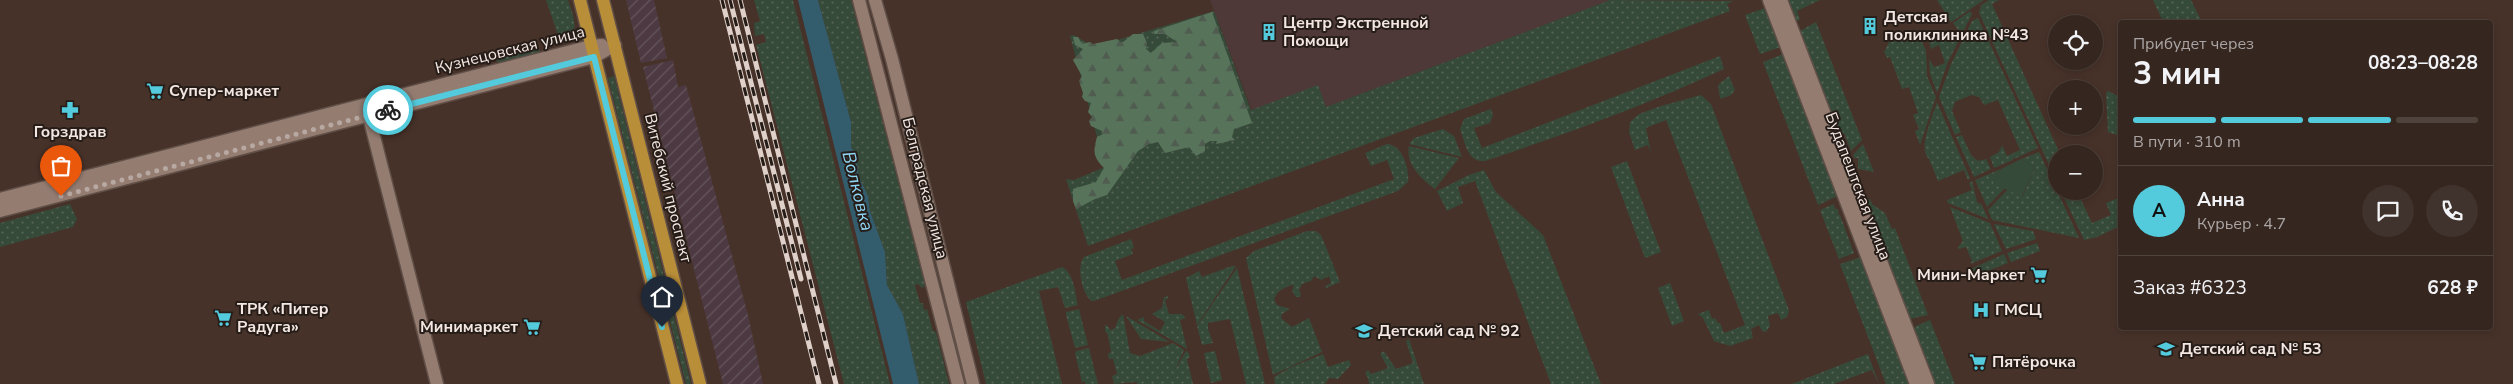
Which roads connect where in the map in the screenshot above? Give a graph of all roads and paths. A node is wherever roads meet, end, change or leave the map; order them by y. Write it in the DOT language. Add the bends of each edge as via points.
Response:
graph roads {
  1 [pos="580,0"];
  2 [pos="603,0"];
  3 [pos="859,0"];
  4 [pos="875,0"];
  5 [pos="1769,0"];
  6 [pos="1781,0"];
  7 [pos="615,45"];
  8 [pos="593,51"];
  9 [pos="368,110"];
  10 [pos="0,200"];
  11 [pos="0,211"];
  12 [pos="437,384"];
  13 [pos="676,384"];
  14 [pos="700,384"];
  15 [pos="958,384"];
  16 [pos="973,384"];
  17 [pos="1916,384"];
  18 [pos="1928,384"];
  1 -- 8 [label="main road"];
  2 -- 7 [label="main road, Витебский проспект"];
  3 -- 15 [label="street, Белградская улица"];
  4 -- 16 [label="street, Белградская улица"];
  5 -- 17 [label="street, Будапештская улица"];
  6 -- 18 [label="street, Будапештская улица"];
  7 -- 8 [label="street, Кузнецовская улица"];
  7 -- 14 [label="main road, Витебский проспект"];
  8 -- 9 [label="street, Кузнецовская улица"];
  8 -- 13 [label="main road"];
  9 -- 10 [label="street, Кузнецовская улица"];
  9 -- 11 [label="street, Кузнецовская улица"];
  9 -- 12 [label="street"];
}
